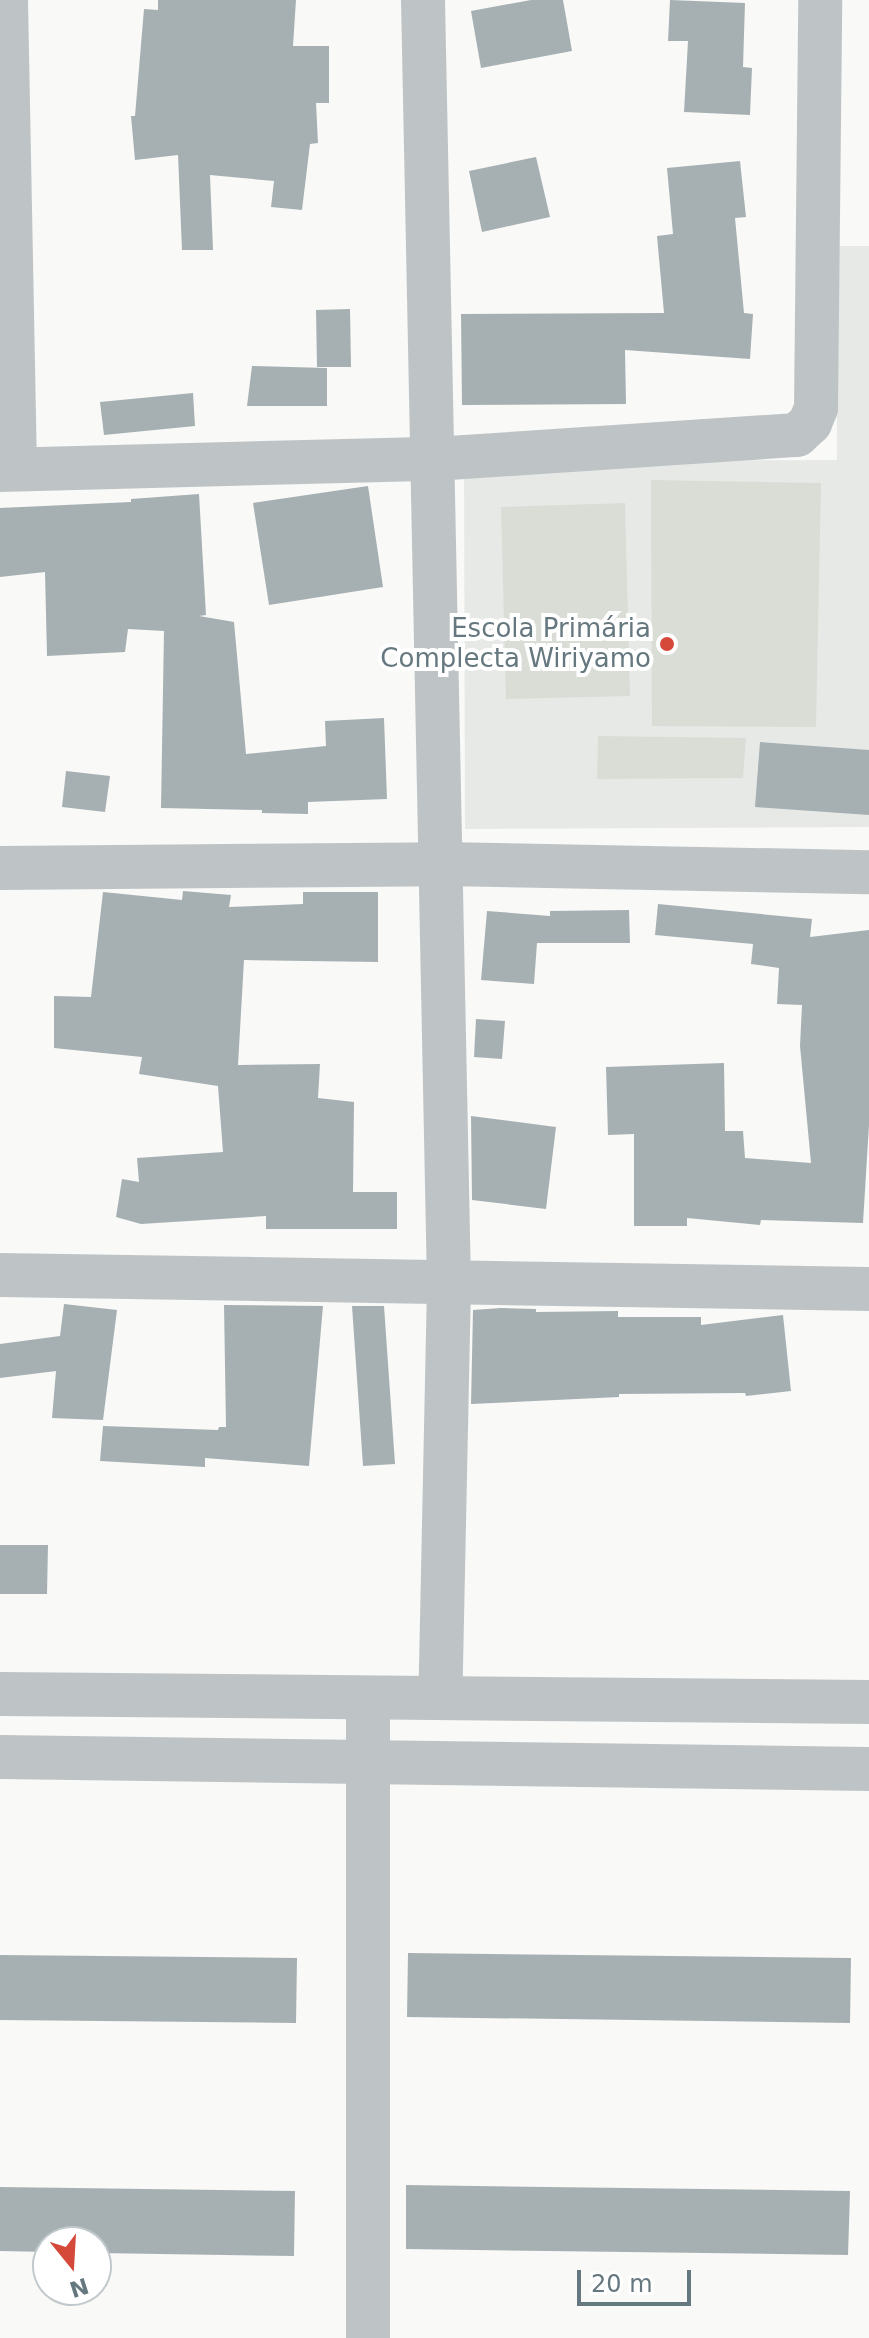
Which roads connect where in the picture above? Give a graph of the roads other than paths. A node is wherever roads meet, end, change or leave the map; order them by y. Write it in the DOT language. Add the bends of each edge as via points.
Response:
graph roads {
  1 [pos="6,0"];
  2 [pos="423,0"];
  3 [pos="820,0"];
  4 [pos="434,459"];
  5 [pos="8,469"];
  6 [pos="443,864"];
  7 [pos="0,868"];
  8 [pos="869,872"];
  9 [pos="0,1275"];
  10 [pos="449,1285"];
  11 [pos="869,1289"];
  12 [pos="0,1694"];
  13 [pos="368,1698"];
  14 [pos="440,1698"];
  15 [pos="869,1702"];
  16 [pos="0,1757"];
  17 [pos="370,1764"];
  18 [pos="869,1769"];
  19 [pos="368,2338"];
  1 -- 5 [label="street"];
  2 -- 4 [label="street"];
  3 -- 4 [label="street" via="816,408 810,423 797,435"];
  4 -- 5 [label="street"];
  4 -- 6 [label="street"];
  6 -- 7 [label="street"];
  6 -- 8 [label="street"];
  6 -- 10 [label="street"];
  9 -- 10 [label="street"];
  10 -- 11 [label="street"];
  10 -- 14 [label="street"];
  12 -- 13 [label="street"];
  13 -- 14 [label="street"];
  13 -- 17 [label="street"];
  14 -- 15 [label="street"];
  16 -- 17 [label="street"];
  17 -- 18 [label="street"];
  17 -- 19 [label="street"];
}
